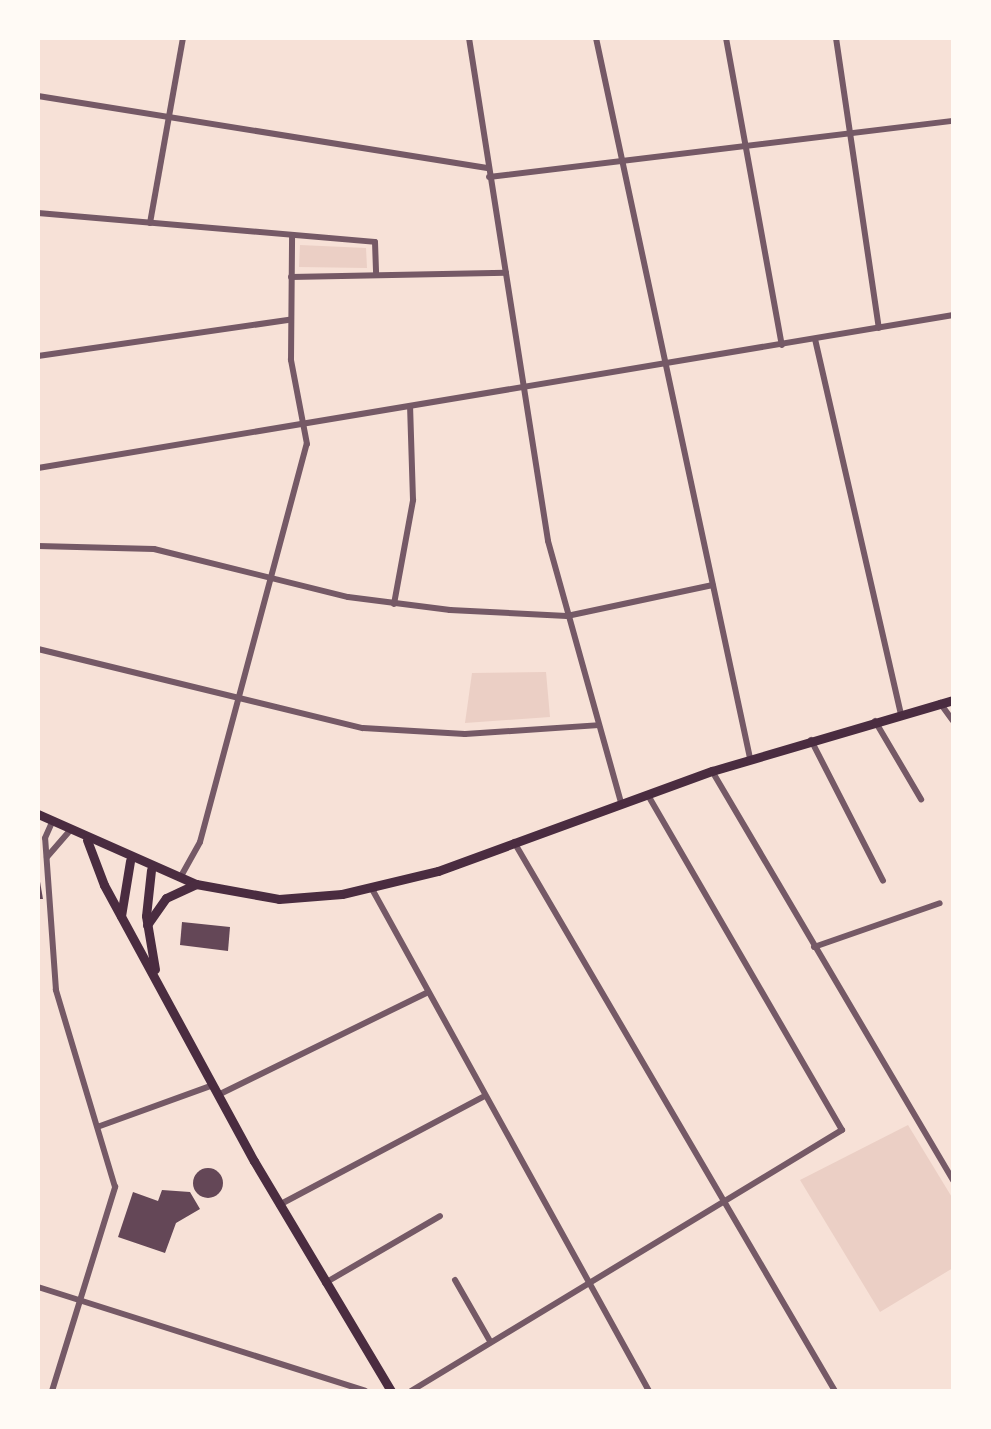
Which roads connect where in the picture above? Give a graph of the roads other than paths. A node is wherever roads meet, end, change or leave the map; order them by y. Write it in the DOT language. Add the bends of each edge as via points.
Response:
graph roads {
  1 [pos="183,38"];
  2 [pos="469,38"];
  3 [pos="596,38"];
  4 [pos="726,38"];
  5 [pos="836,38"];
  6 [pos="38,96"];
  7 [pos="168,117"];
  8 [pos="953,121"];
  9 [pos="850,133"];
  10 [pos="742,147"];
  11 [pos="622,162"];
  12 [pos="487,168"];
  13 [pos="489,177"];
  14 [pos="38,213"];
  15 [pos="150,223"];
  16 [pos="292,235"];
  17 [pos="506,273"];
  18 [pos="376,275"];
  19 [pos="291,277"];
  20 [pos="953,315"];
  21 [pos="289,320"];
  22 [pos="879,328"];
  23 [pos="815,339"];
  24 [pos="782,345"];
  25 [pos="38,356"];
  26 [pos="665,365"];
  27 [pos="525,388"];
  28 [pos="410,407"];
  29 [pos="304,425"];
  30 [pos="38,468"];
  31 [pos="38,546"];
  32 [pos="272,578"];
  33 [pos="713,585"];
  34 [pos="394,604"];
  35 [pos="567,616"];
  36 [pos="38,649"];
  37 [pos="953,700"];
  38 [pos="238,703"];
  39 [pos="940,703"];
  40 [pos="901,714"];
  41 [pos="875,721"];
  42 [pos="953,721"];
  43 [pos="599,725"];
  44 [pos="811,740"];
  45 [pos="750,758"];
  46 [pos="712,771"];
  47 [pos="647,794"];
  48 [pos="921,799"];
  49 [pos="621,803"];
  50 [pos="38,814"];
  51 [pos="52,822"];
  52 [pos="70,831"];
  53 [pos="87,840"];
  54 [pos="514,842"];
  55 [pos="47,857"];
  56 [pos="130,861"];
  57 [pos="151,870"];
  58 [pos="179,880"];
  59 [pos="883,881"];
  60 [pos="196,884"];
  61 [pos="372,889"];
  62 [pos="940,903"];
  63 [pos="121,917"];
  64 [pos="147,925"];
  65 [pos="814,947"];
  66 [pos="155,971"];
  67 [pos="426,993"];
  68 [pos="213,1085"];
  69 [pos="218,1095"];
  70 [pos="485,1096"];
  71 [pos="100,1126"];
  72 [pos="953,1180"];
  73 [pos="722,1200"];
  74 [pos="279,1205"];
  75 [pos="440,1216"];
  76 [pos="455,1280"];
  77 [pos="587,1281"];
  78 [pos="325,1283"];
  79 [pos="38,1287"];
  80 [pos="81,1300"];
  81 [pos="490,1341"];
  82 [pos="52,1391"];
  83 [pos="365,1391"];
  84 [pos="391,1391"];
  85 [pos="411,1391"];
  86 [pos="648,1391"];
  87 [pos="835,1391"];
  1 -- 7 [label="street"];
  2 -- 12 [label="street"];
  3 -- 11 [label="street"];
  4 -- 10 [label="street"];
  5 -- 9 [label="street"];
  6 -- 7 [label="street"];
  7 -- 12 [label="street"];
  7 -- 15 [label="street"];
  8 -- 9 [label="street"];
  9 -- 10 [label="street"];
  9 -- 22 [label="street"];
  10 -- 11 [label="street"];
  10 -- 24 [label="street"];
  11 -- 13 [label="street"];
  11 -- 26 [label="street"];
  12 -- 13 [label="street"];
  13 -- 17 [label="street"];
  14 -- 15 [label="street"];
  15 -- 16 [label="street"];
  16 -- 18 [label="street" via="375,242"];
  16 -- 19 [label="street"];
  17 -- 18 [label="street"];
  17 -- 27 [label="street"];
  18 -- 19 [label="street"];
  19 -- 21 [label="street"];
  20 -- 22 [label="street"];
  21 -- 25 [label="street"];
  21 -- 29 [label="street"];
  22 -- 23 [label="street"];
  23 -- 24 [label="street"];
  23 -- 40 [label="street"];
  24 -- 26 [label="street"];
  26 -- 27 [label="street"];
  26 -- 33 [label="street"];
  27 -- 28 [label="street"];
  27 -- 35 [label="street" via="539,494"];
  28 -- 29 [label="street"];
  28 -- 34 [label="street" via="413,500"];
  29 -- 30 [label="street"];
  29 -- 32 [label="street" via="307,444"];
  31 -- 32 [label="street" via="154,549"];
  32 -- 34 [label="street"];
  32 -- 38 [label="street"];
  33 -- 35 [label="street"];
  33 -- 45 [label="street"];
  34 -- 35 [label="street"];
  35 -- 43 [label="street"];
  36 -- 38 [label="street"];
  37 -- 39 [label="main road"];
  38 -- 43 [label="street" via="398,732"];
  38 -- 58 [label="street" via="200,842"];
  39 -- 40 [label="main road"];
  39 -- 42 [label="street"];
  40 -- 41 [label="main road"];
  41 -- 44 [label="main road"];
  41 -- 48 [label="street"];
  43 -- 49 [label="street"];
  44 -- 45 [label="main road"];
  44 -- 59 [label="street"];
  45 -- 46 [label="main road"];
  46 -- 47 [label="main road"];
  46 -- 65 [label="street"];
  47 -- 49 [label="main road"];
  47 -- 73 [label="street" via="842,1130"];
  49 -- 54 [label="main road"];
  50 -- 51 [label="main road"];
  51 -- 52 [label="main road"];
  51 -- 55 [label="street"];
  52 -- 53 [label="main road"];
  52 -- 55 [label="street"];
  53 -- 56 [label="main road"];
  53 -- 63 [label="main road"];
  54 -- 61 [label="main road"];
  54 -- 73 [label="street"];
  55 -- 71 [label="street" via="56,990"];
  56 -- 57 [label="main road"];
  56 -- 63 [label="main road"];
  57 -- 58 [label="main road"];
  57 -- 64 [label="main road"];
  58 -- 60 [label="main road"];
  60 -- 61 [label="main road" via="279,899"];
  60 -- 64 [label="main road" via="166,898"];
  61 -- 67 [label="street"];
  62 -- 65 [label="street"];
  63 -- 66 [label="main road"];
  64 -- 66 [label="main road"];
  65 -- 72 [label="street"];
  66 -- 68 [label="main road"];
  67 -- 69 [label="street"];
  67 -- 70 [label="street"];
  68 -- 69 [label="main road"];
  68 -- 71 [label="street"];
  69 -- 74 [label="main road"];
  70 -- 74 [label="street"];
  70 -- 77 [label="street"];
  71 -- 80 [label="street" via="115,1187"];
  73 -- 77 [label="street"];
  73 -- 87 [label="street"];
  74 -- 78 [label="main road"];
  75 -- 78 [label="street"];
  76 -- 81 [label="street"];
  77 -- 81 [label="street"];
  77 -- 86 [label="street"];
  78 -- 84 [label="main road"];
  79 -- 80 [label="street"];
  80 -- 82 [label="street"];
  80 -- 83 [label="street"];
  81 -- 85 [label="street"];
}
